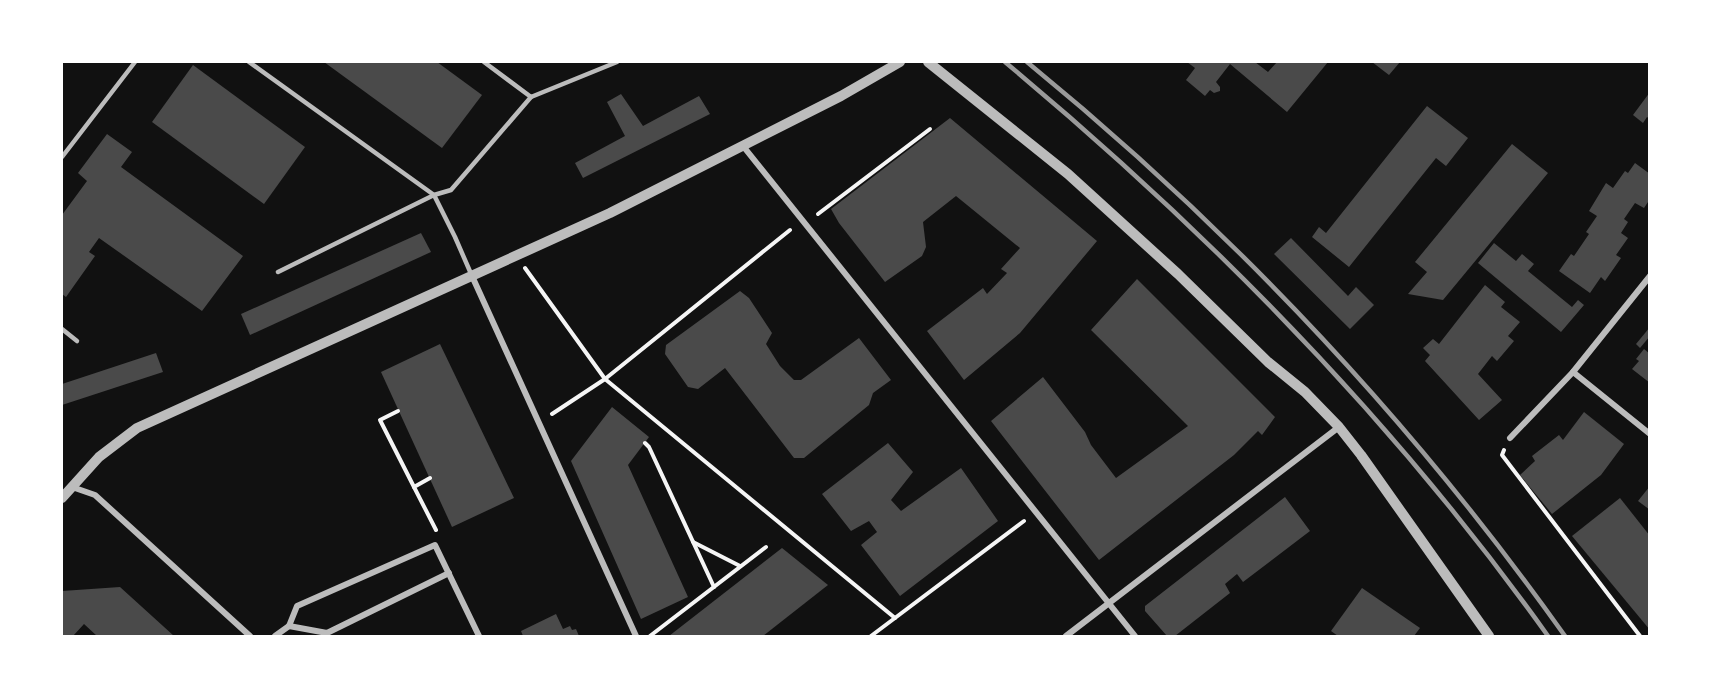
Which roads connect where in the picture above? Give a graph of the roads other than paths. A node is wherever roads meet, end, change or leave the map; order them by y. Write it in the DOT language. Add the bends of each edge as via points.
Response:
graph roads {
  1 [pos="135,62"];
  2 [pos="249,62"];
  3 [pos="483,62"];
  4 [pos="617,62"];
  5 [pos="900,62"];
  6 [pos="928,62"];
  7 [pos="531,97"];
  8 [pos="743,146"];
  9 [pos="62,157"];
  10 [pos="434,195"];
  11 [pos="278,272"];
  12 [pos="472,276"];
  13 [pos="1650,276"];
  14 [pos="62,329"];
  15 [pos="77,341"];
  16 [pos="1574,372"];
  17 [pos="1339,427"];
  18 [pos="1650,434"];
  19 [pos="1510,438"];
  20 [pos="72,487"];
  21 [pos="62,498"];
  22 [pos="449,573"];
  23 [pos="1107,604"];
  24 [pos="289,626"];
  25 [pos="250,636"];
  26 [pos="275,636"];
  27 [pos="479,636"];
  28 [pos="636,636"];
  29 [pos="1066,636"];
  30 [pos="1135,636"];
  31 [pos="1489,636"];
  1 -- 9 [label="lane"];
  2 -- 10 [label="lane"];
  3 -- 7 [label="lane"];
  4 -- 7 [label="lane"];
  5 -- 8 [label="street"];
  6 -- 17 [label="street" via="1068,174"];
  7 -- 10 [label="lane" via="450,190"];
  8 -- 12 [label="street"];
  8 -- 23 [label="street"];
  10 -- 11 [label="lane"];
  10 -- 12 [label="lane"];
  12 -- 20 [label="street" via="137,428 99,457"];
  12 -- 28 [label="street"];
  13 -- 16 [label="street"];
  14 -- 15 [label="lane"];
  16 -- 18 [label="street"];
  16 -- 19 [label="street"];
  17 -- 23 [label="street"];
  17 -- 31 [label="street"];
  20 -- 21 [label="street"];
  20 -- 25 [label="street" via="95,495"];
  22 -- 24 [label="street" via="327,633"];
  22 -- 24 [label="street" via="435,545 297,606"];
  22 -- 27 [label="street"];
  23 -- 29 [label="street"];
  23 -- 30 [label="street"];
  24 -- 26 [label="street"];
}
